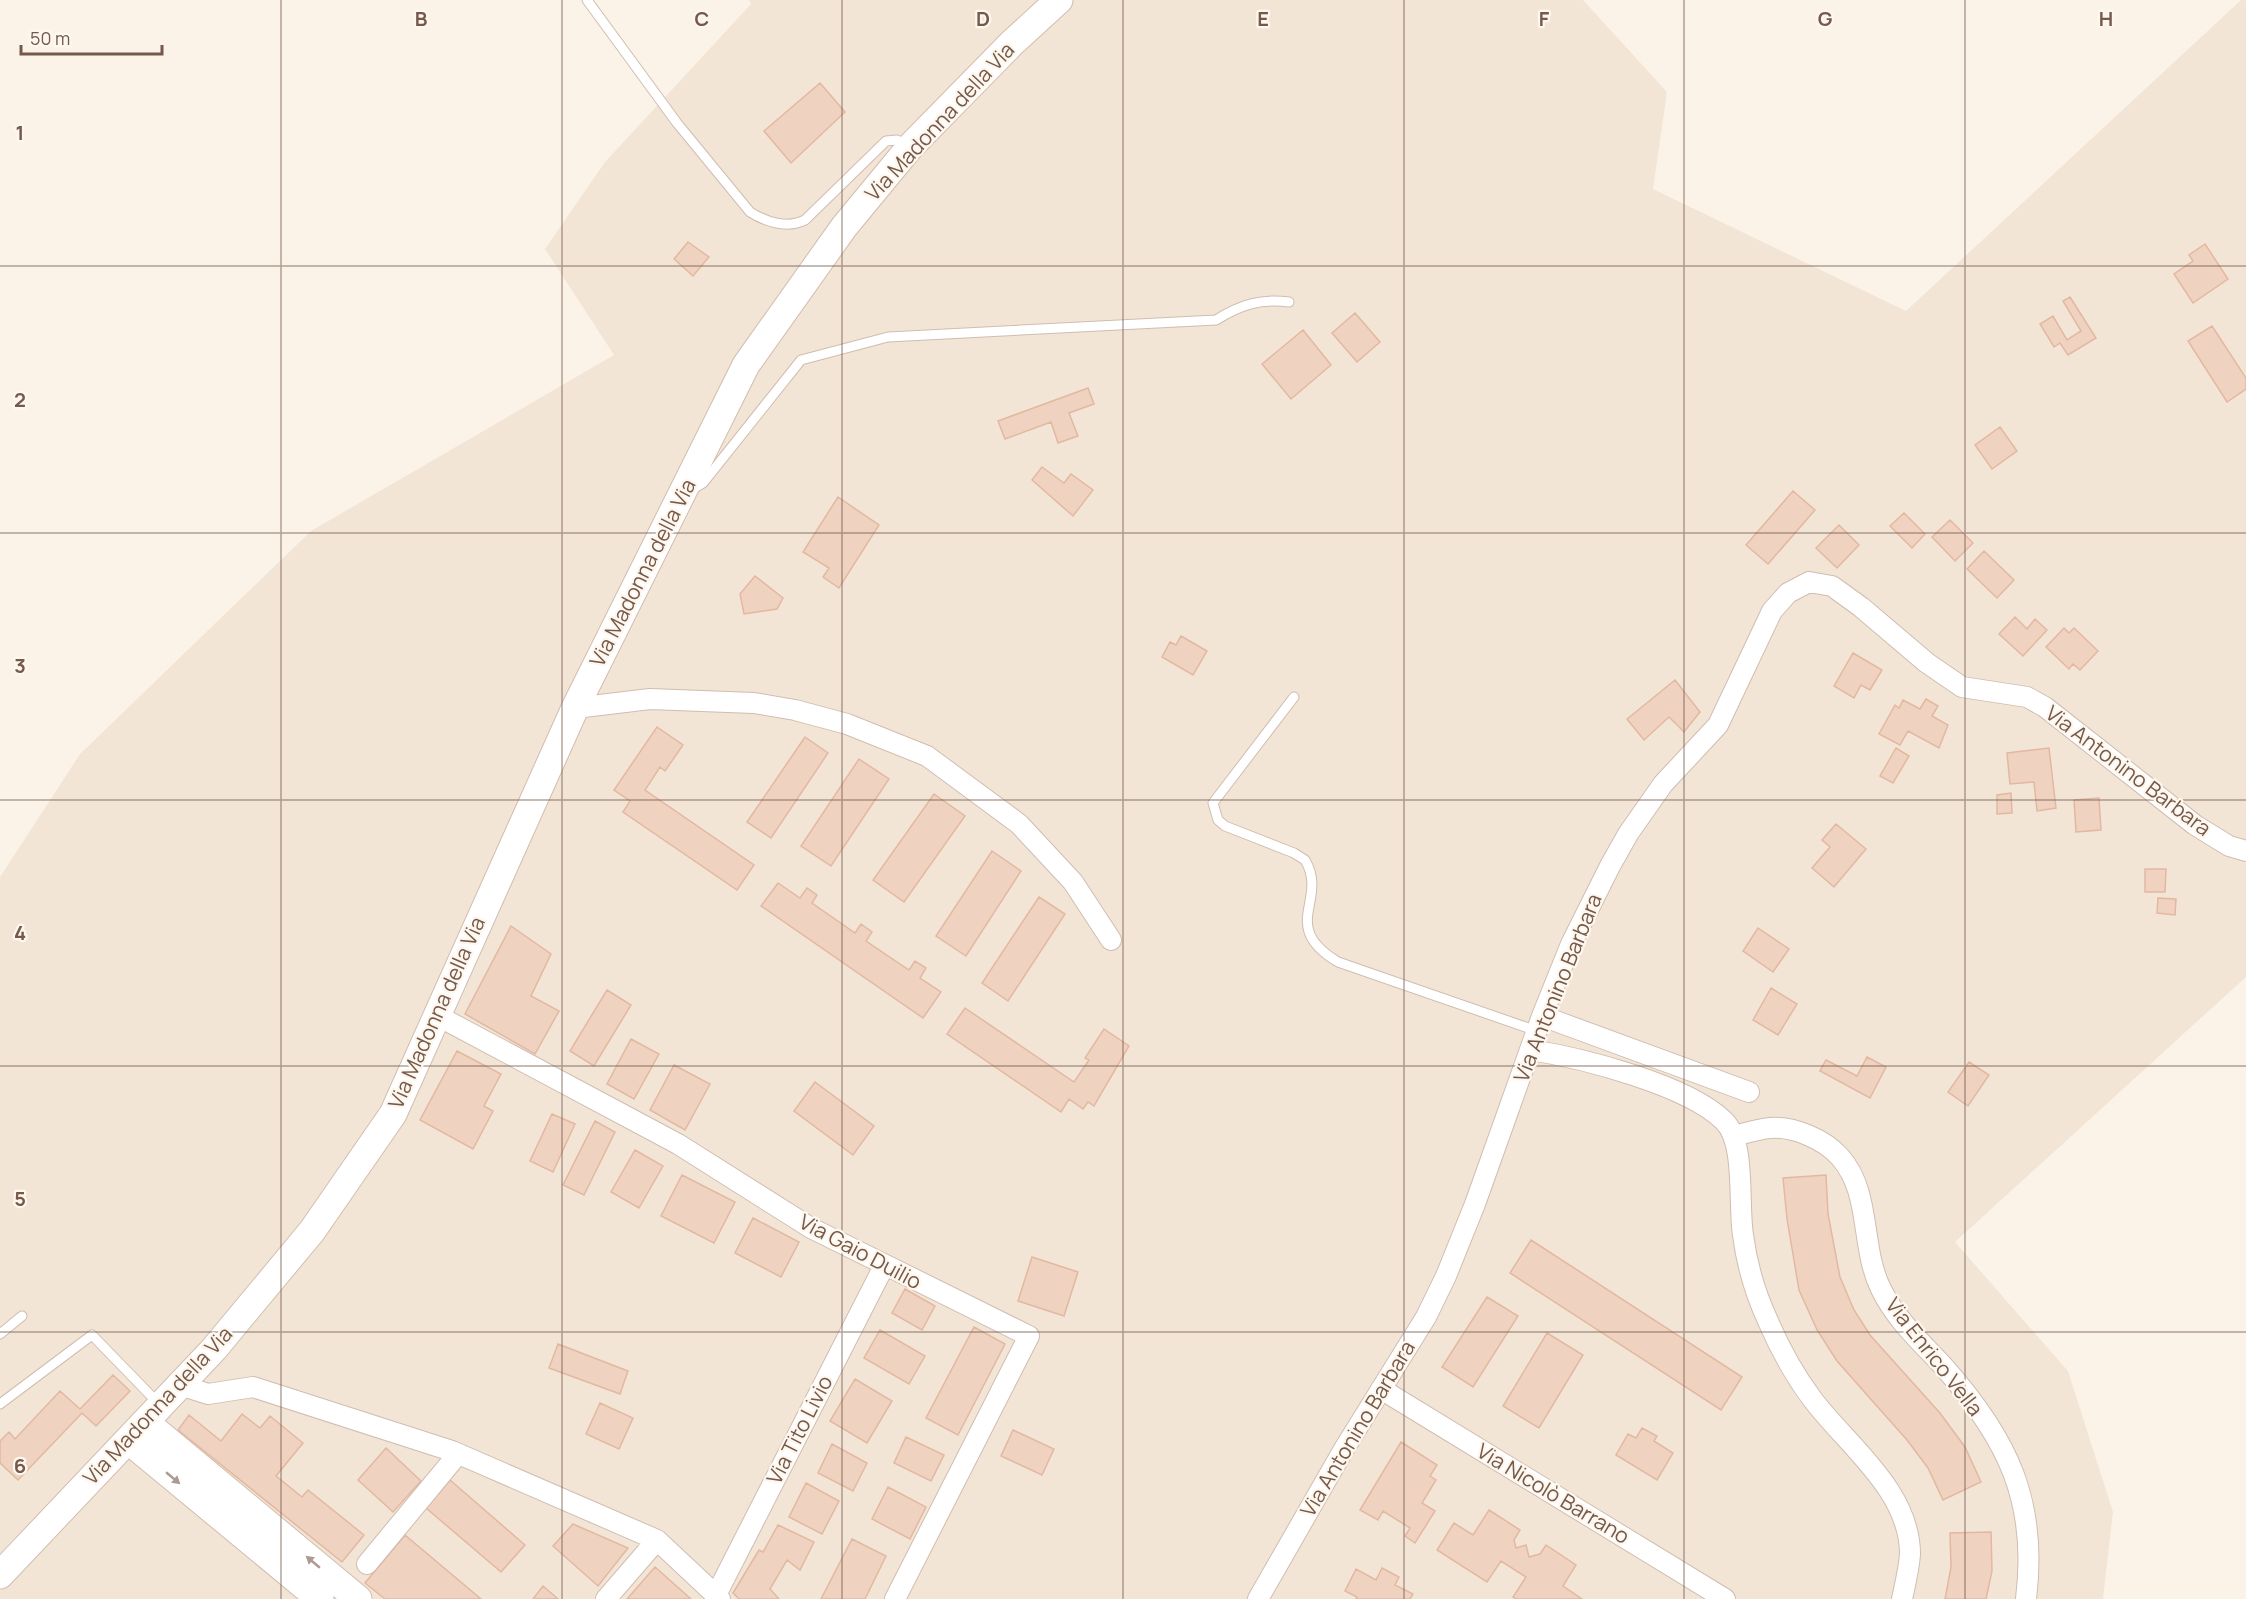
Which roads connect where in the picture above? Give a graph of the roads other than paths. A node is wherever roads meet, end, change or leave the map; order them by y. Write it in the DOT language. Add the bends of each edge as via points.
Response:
graph roads {
  1 [pos="587,0"];
  2 [pos="1059,0"];
  3 [pos="910,147"];
  4 [pos="1289,302"];
  5 [pos="683,495"];
  6 [pos="1294,697"];
  7 [pos="575,708"];
  8 [pos="2246,851"];
  9 [pos="1111,940"];
  10 [pos="438,1016"];
  11 [pos="1539,1024"];
  12 [pos="1531,1050"];
  13 [pos="1749,1092"];
  14 [pos="1734,1136"];
  15 [pos="884,1266"];
  16 [pos="22,1316"];
  17 [pos="0,1334"];
  18 [pos="180,1385"];
  19 [pos="1381,1389"];
  20 [pos="0,1404"];
  21 [pos="145,1422"];
  22 [pos="458,1454"];
  23 [pos="657,1540"];
  24 [pos="367,1564"];
  25 [pos="0,1575"];
  26 [pos="718,1597"];
  27 [pos="320,1599"];
  28 [pos="358,1599"];
  29 [pos="606,1599"];
  30 [pos="895,1599"];
  31 [pos="1258,1599"];
  32 [pos="1725,1599"];
  33 [pos="1902,1599"];
  34 [pos="2026,1599"];
  1 -- 3 [label="lane" via="677,123 750,212 764,221 795,225 805,220 886,141 897,140"];
  2 -- 3 [label="street, Via Madonna della Via"];
  3 -- 5 [label="street, Via Madonna della Via" via="844,227 746,365"];
  4 -- 5 [label="lane" via="1269,299 1235,308 1216,320 888,337 801,360 703,483"];
  5 -- 7 [label="street, Via Madonna della Via"];
  6 -- 11 [label="lane" via="1213,803 1218,820 1305,860 1311,880 1308,932 1312,943 1322,952 1338,962"];
  7 -- 9 [label="street" via="650,699 754,703 847,724 927,756 1019,824 1073,882"];
  7 -- 10 [label="street, Via Madonna della Via"];
  8 -- 11 [label="street, Via Antonino Barbara" via="2229,846 2195,825 2045,707 2027,697 1962,687 1832,586 1809,582 1788,593 1772,611 1718,724 1663,784 1628,834 1572,944"];
  10 -- 15 [label="street, Via Gaio Duilio" via="678,1144 811,1228"];
  10 -- 18 [label="street, Via Madonna della Via" via="393,1114 312,1231"];
  11 -- 12 [label="street, Via Antonino Barbara"];
  11 -- 13 [label="street"];
  12 -- 14 [label="street" via="1574,1057 1676,1091 1707,1105"];
  12 -- 19 [label="street, Via Antonino Barbara" via="1446,1276 1426,1317"];
  14 -- 33 [label="street" via="1739,1157 1738,1200 1754,1289 1791,1369 1890,1493 1902,1515 1910,1554"];
  14 -- 34 [label="street, Via Enrico Vella" via="1769,1128 1788,1129 1816,1140 1838,1155 1857,1179 1881,1290 1903,1323 1975,1406 2000,1443 2018,1483 2029,1527"];
  15 -- 26 [label="street, Via Tito Livio"];
  15 -- 30 [label="street, Via Gaio Duilio" via="1029,1336"];
  16 -- 17 [label="lane"];
  18 -- 21 [label="street, Via Madonna della Via"];
  18 -- 22 [label="street" via="208,1394 253,1388"];
  19 -- 31 [label="street, Via Antonino Barbara"];
  19 -- 32 [label="street, Via Nicolò Barrano"];
  20 -- 21 [label="lane" via="92,1335"];
  21 -- 25 [label="street, Via Madonna della Via"];
  21 -- 27 [label="street, one-way"];
  28 -- 21 [label="street, one-way"];
  22 -- 23 [label="street"];
  22 -- 24 [label="street"];
  23 -- 26 [label="street"];
  23 -- 29 [label="street"];
}
